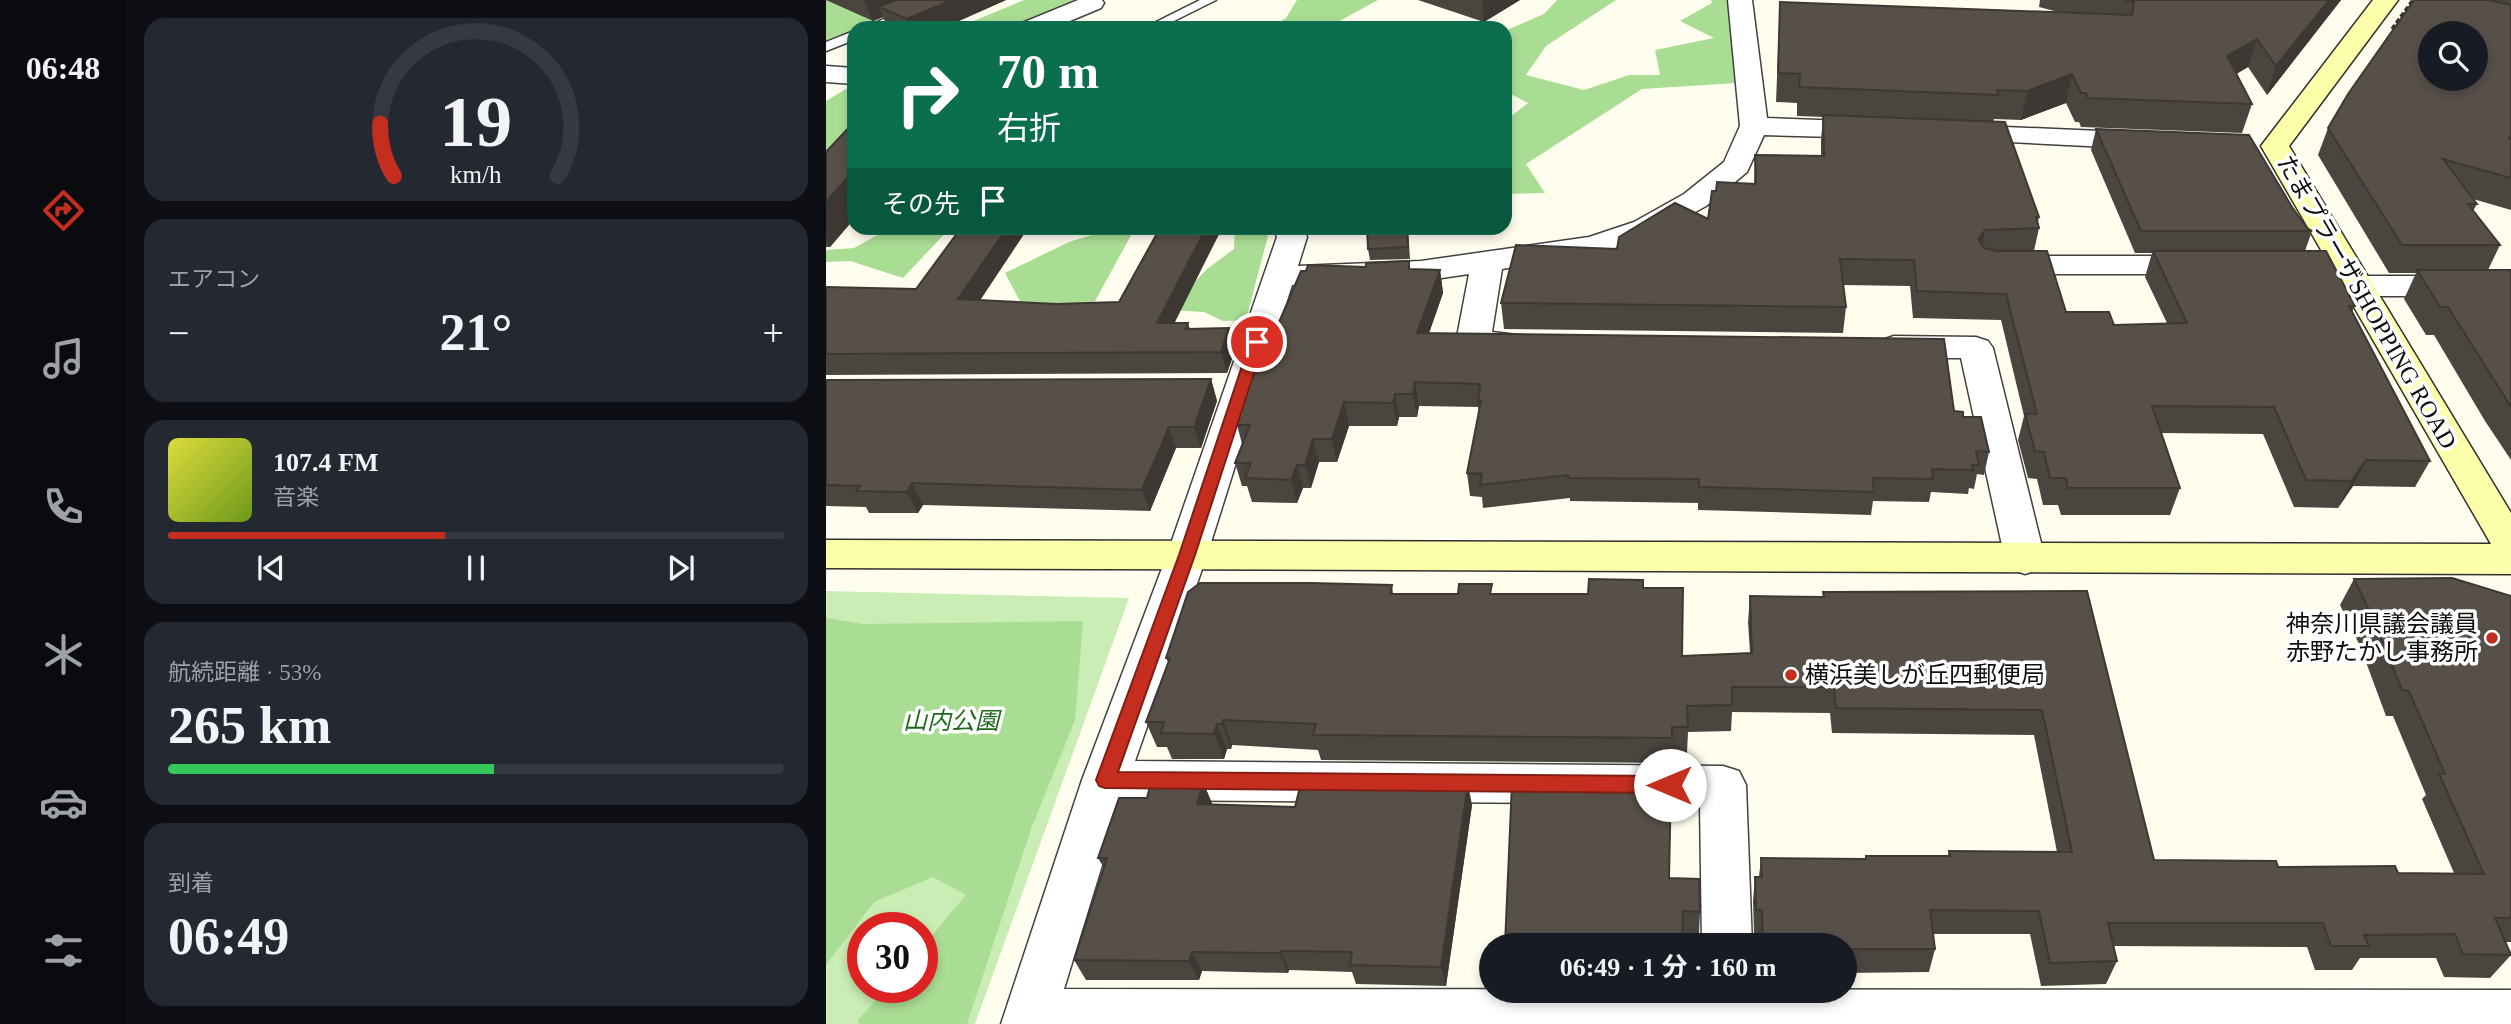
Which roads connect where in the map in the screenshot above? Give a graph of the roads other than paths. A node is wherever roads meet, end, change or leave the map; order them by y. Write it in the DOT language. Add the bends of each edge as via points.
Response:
graph roads {
  1 [pos="936,0"];
  2 [pos="1210,0"];
  3 [pos="1740,0"];
  4 [pos="2386,0"];
  5 [pos="1093,1"];
  6 [pos="886,21"];
  7 [pos="1047,21"];
  8 [pos="1080,21"];
  9 [pos="1165,21"];
  10 [pos="847,38"];
  11 [pos="826,47"];
  12 [pos="826,74"];
  13 [pos="847,76"];
  14 [pos="1754,126"];
  15 [pos="2169,142"];
  16 [pos="1291,235"];
  17 [pos="1487,263"];
  18 [pos="1992,265"];
  19 [pos="2229,265"];
  20 [pos="2312,265"];
  21 [pos="1279,276"];
  22 [pos="2352,276"];
  23 [pos="2511,286"];
  24 [pos="1543,343"];
  25 [pos="1864,347"];
  26 [pos="2511,543"];
  27 [pos="826,554"];
  28 [pos="1187,555"];
  29 [pos="2025,559"];
  30 [pos="2511,559"];
  31 [pos="1105,780"];
  32 [pos="1727,933"];
  33 [pos="1728,1010"];
  34 [pos="2511,1015"];
  35 [pos="1991,1018"];
  36 [pos="1029,1019"];
  37 [pos="2263,1019"];
  38 [pos="1215,1020"];
  1 -- 6 [label="lane"];
  2 -- 9 [label="lane"];
  3 -- 14 [label="street"];
  4 -- 22 [label="street, たまプラーザSHOPPING ROAD" via="2380,26 2262,145"];
  5 -- 7 [label="street"];
  5 -- 8 [label="street"];
  10 -- 11 [label="lane"];
  12 -- 13 [label="street"];
  14 -- 15 [label="street"];
  14 -- 17 [label="street" via="1737,166 1695,201 1646,228 1594,246"];
  16 -- 21 [label="street"];
  17 -- 21 [label="street" via="1421,271"];
  17 -- 24 [label="street" via="1473,342"];
  18 -- 19 [label="street"];
  20 -- 22 [label="street"];
  21 -- 28 [label="street" via="1229,387"];
  22 -- 23 [label="street"];
  22 -- 26 [label="street, たまプラーザSHOPPING ROAD"];
  25 -- 29 [label="street" via="1976,348"];
  27 -- 28 [label="street"];
  28 -- 29 [label="street"];
  28 -- 31 [label="street"];
  29 -- 30 [label="street"];
  31 -- 32 [label="street" via="1723,785"];
  31 -- 36 [label="street"];
  33 -- 35 [label="street"];
  33 -- 38 [label="street"];
  34 -- 37 [label="street"];
  35 -- 37 [label="street"];
  36 -- 38 [label="street"];
}
